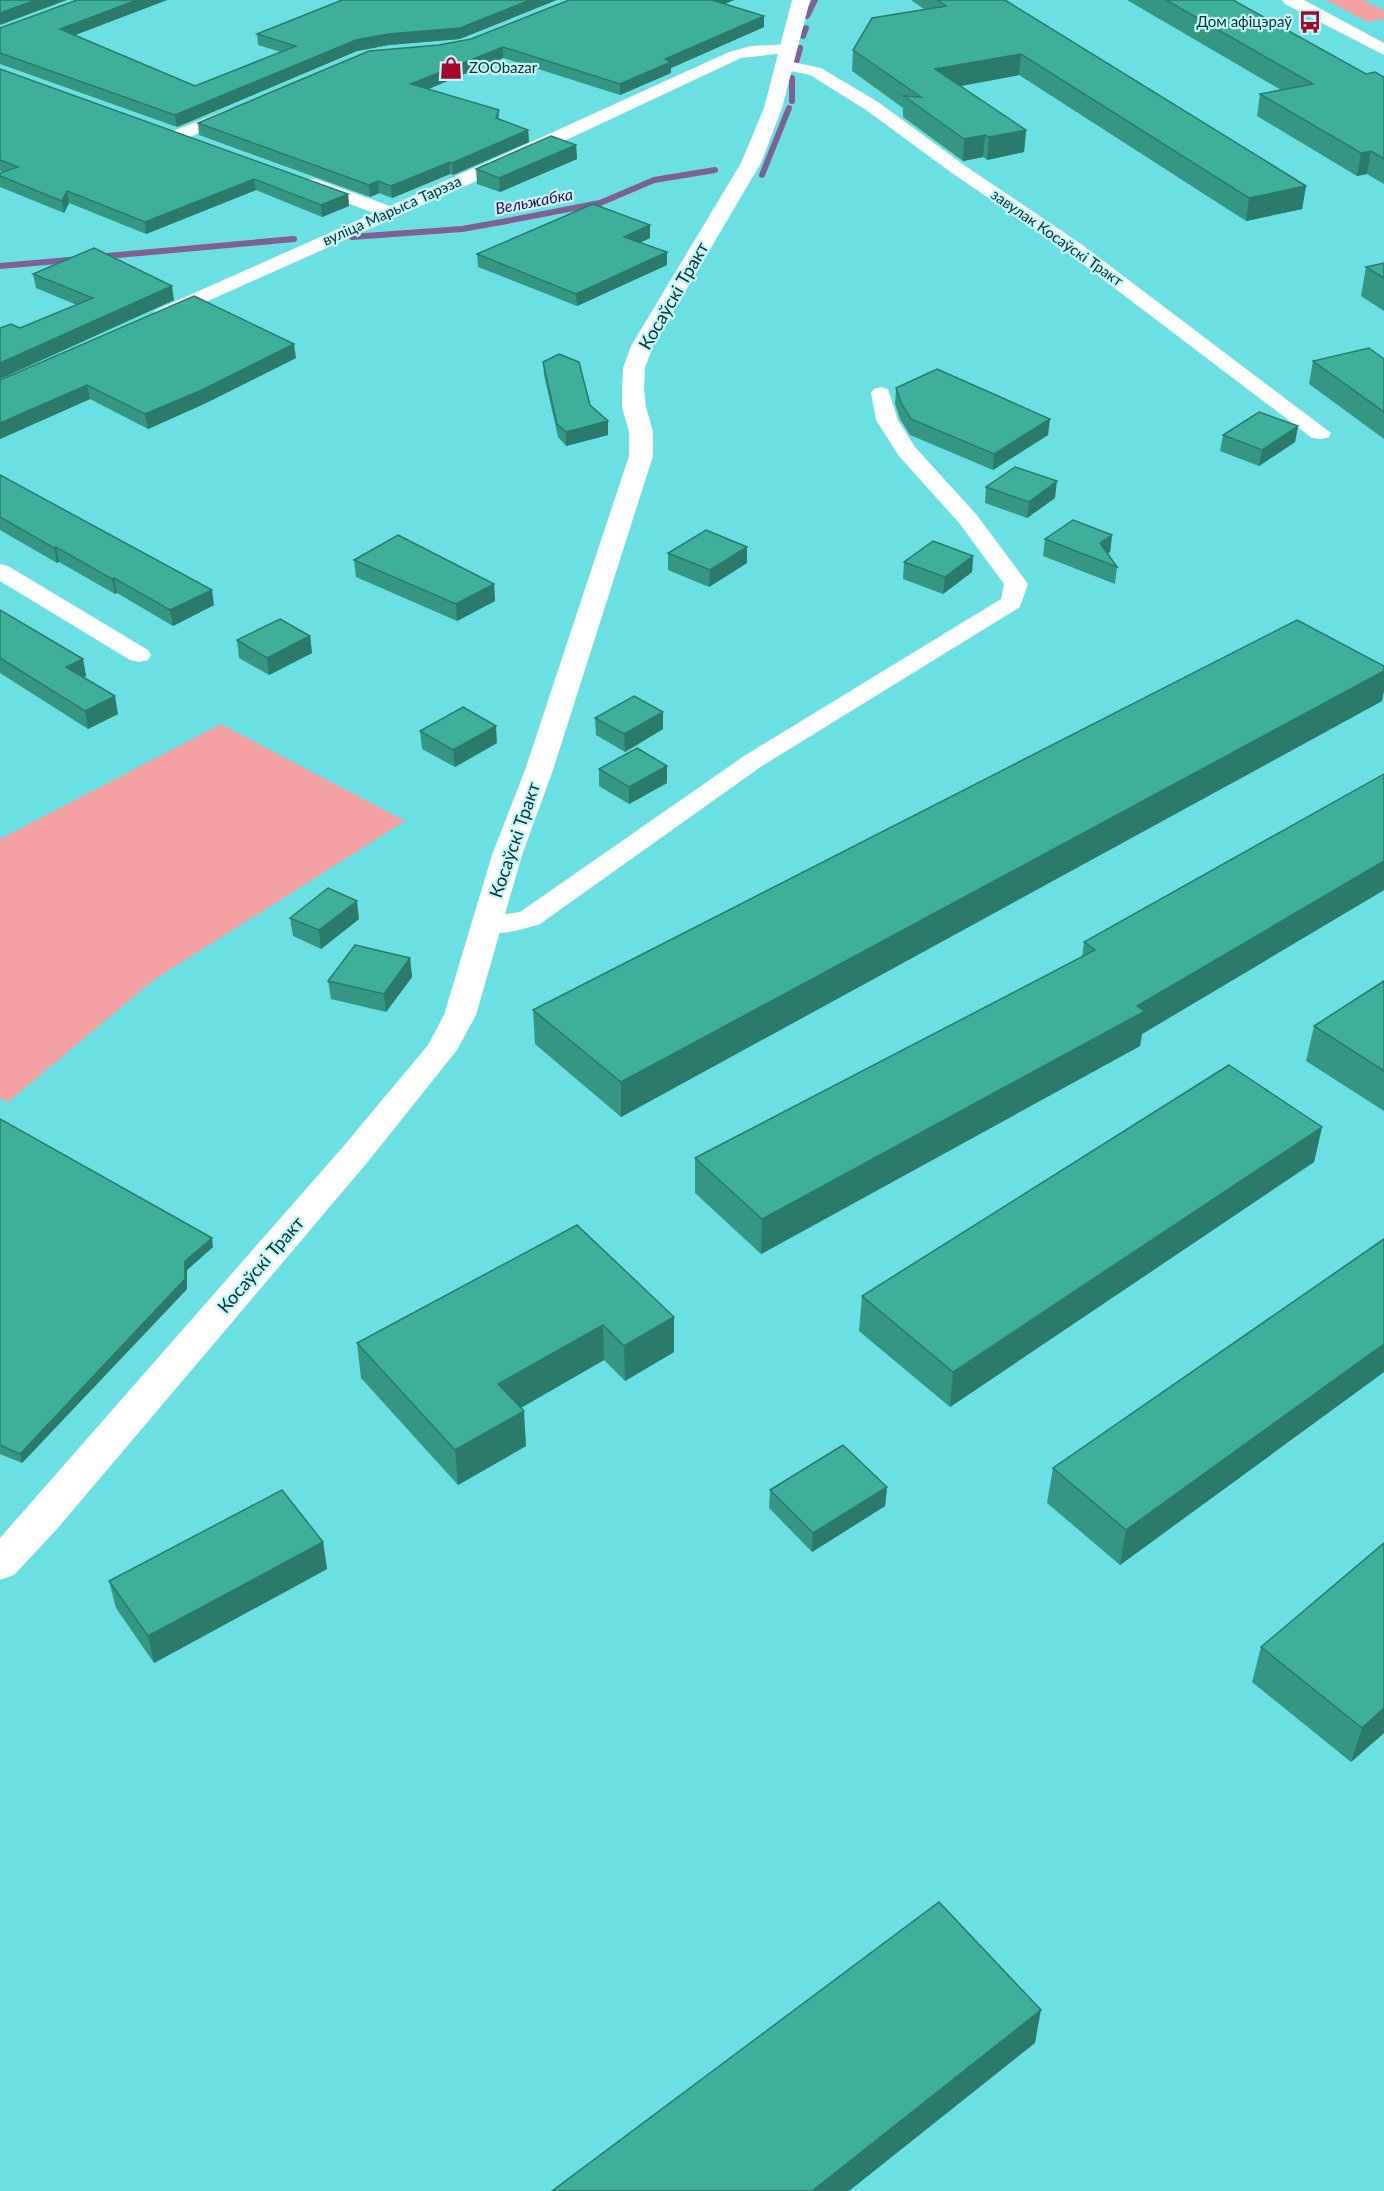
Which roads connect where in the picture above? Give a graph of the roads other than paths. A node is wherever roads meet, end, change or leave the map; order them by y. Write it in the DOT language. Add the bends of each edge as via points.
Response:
graph roads {
  1 [pos="801,0"];
  2 [pos="1291,0"];
  3 [pos="1384,51"];
  4 [pos="785,57"];
  5 [pos="244,107"];
  6 [pos="201,143"];
  7 [pos="289,175"];
  8 [pos="389,212"];
  9 [pos="151,320"];
  10 [pos="881,393"];
  11 [pos="1320,433"];
  12 [pos="0,571"];
  13 [pos="139,655"];
  14 [pos="486,925"];
  15 [pos="0,1564"];
  1 -- 4 [label="main road, Косаўскі Тракт"];
  2 -- 3 [label="main road"];
  4 -- 8 [label="street, вуліца Марыса Тарэза" via="751,51 735,56"];
  4 -- 11 [label="street, завулак Косаўскі Тракт" via="872,106 1093,262"];
  4 -- 14 [label="main road, Косаўскі Тракт" via="773,108 751,163 642,346 634,368 634,407 641,432 641,456"];
  5 -- 6 [label="street" via="171,132"];
  7 -- 8 [label="street"];
  8 -- 9 [label="street, вуліца Марыса Тарэза"];
  10 -- 14 [label="street" via="886,420 907,451 968,519 1016,584 1012,602 753,761 530,918"];
  12 -- 13 [label="street"];
  14 -- 15 [label="main road, Косаўскі Тракт" via="460,1015 441,1050"];
}
